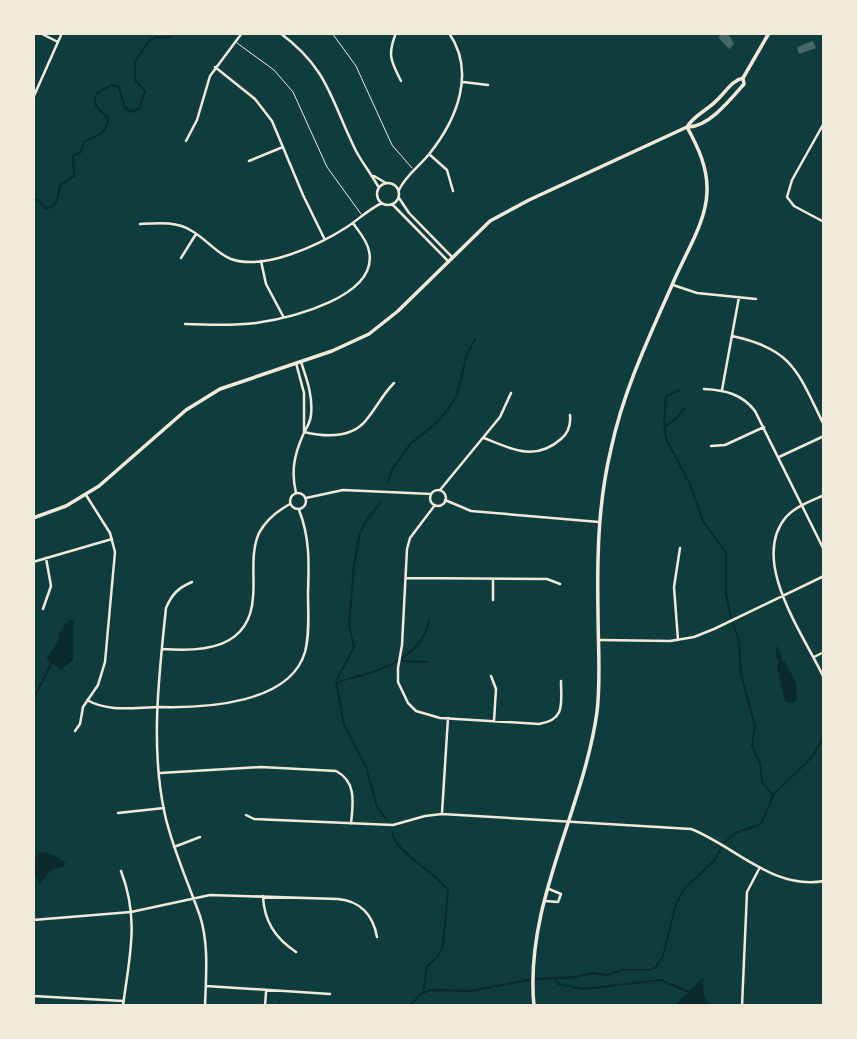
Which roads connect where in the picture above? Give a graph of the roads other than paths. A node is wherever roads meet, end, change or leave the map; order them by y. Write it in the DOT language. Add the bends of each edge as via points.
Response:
graph roads {
  1 [pos="40,33"];
  2 [pos="62,33"];
  3 [pos="242,33"];
  4 [pos="280,33"];
  5 [pos="332,33"];
  6 [pos="396,33"];
  7 [pos="449,33"];
  8 [pos="769,33"];
  9 [pos="58,42"];
  10 [pos="236,42"];
  11 [pos="215,67"];
  12 [pos="743,78"];
  13 [pos="401,81"];
  14 [pos="463,82"];
  15 [pos="488,85"];
  16 [pos="33,98"];
  17 [pos="824,123"];
  18 [pos="687,127"];
  19 [pos="186,141"];
  20 [pos="283,148"];
  21 [pos="429,154"];
  22 [pos="249,161"];
  23 [pos="414,170"];
  24 [pos="374,176"];
  25 [pos="404,180"];
  26 [pos="386,183"];
  27 [pos="393,184"];
  28 [pos="379,188"];
  29 [pos="399,190"];
  30 [pos="453,191"];
  31 [pos="378,197"];
  32 [pos="398,198"];
  33 [pos="382,203"];
  34 [pos="392,204"];
  35 [pos="372,208"];
  36 [pos="363,216"];
  37 [pos="824,222"];
  38 [pos="353,223"];
  39 [pos="140,224"];
  40 [pos="196,234"];
  41 [pos="325,239"];
  42 [pos="452,257"];
  43 [pos="181,258"];
  44 [pos="261,261"];
  45 [pos="448,261"];
  46 [pos="672,285"];
  47 [pos="739,297"];
  48 [pos="756,299"];
  49 [pos="284,317"];
  50 [pos="185,324"];
  51 [pos="732,336"];
  52 [pos="299,362"];
  53 [pos="394,383"];
  54 [pos="704,389"];
  55 [pos="722,390"];
  56 [pos="511,393"];
  57 [pos="570,415"];
  58 [pos="824,425"];
  59 [pos="764,427"];
  60 [pos="304,432"];
  61 [pos="824,436"];
  62 [pos="484,438"];
  63 [pos="711,446"];
  64 [pos="779,457"];
  65 [pos="439,490"];
  66 [pos="296,494"];
  67 [pos="431,494"];
  68 [pos="86,495"];
  69 [pos="824,495"];
  70 [pos="306,498"];
  71 [pos="445,500"];
  72 [pos="290,504"];
  73 [pos="435,505"];
  74 [pos="802,505"];
  75 [pos="299,510"];
  76 [pos="33,518"];
  77 [pos="599,522"];
  78 [pos="112,538"];
  79 [pos="680,548"];
  80 [pos="824,550"];
  81 [pos="46,558"];
  82 [pos="33,562"];
  83 [pos="824,576"];
  84 [pos="406,578"];
  85 [pos="493,579"];
  86 [pos="192,582"];
  87 [pos="560,584"];
  88 [pos="783,596"];
  89 [pos="493,600"];
  90 [pos="43,609"];
  91 [pos="598,640"];
  92 [pos="678,640"];
  93 [pos="163,649"];
  94 [pos="824,652"];
  95 [pos="814,657"];
  96 [pos="491,676"];
  97 [pos="824,678"];
  98 [pos="561,681"];
  99 [pos="88,701"];
  100 [pos="158,707"];
  101 [pos="448,718"];
  102 [pos="494,721"];
  103 [pos="75,732"];
  104 [pos="160,773"];
  105 [pos="164,808"];
  106 [pos="118,813"];
  107 [pos="442,814"];
  108 [pos="246,815"];
  109 [pos="569,823"];
  110 [pos="351,824"];
  111 [pos="200,838"];
  112 [pos="174,847"];
  113 [pos="759,868"];
  114 [pos="121,872"];
  115 [pos="824,881"];
  116 [pos="549,889"];
  117 [pos="263,896"];
  118 [pos="192,898"];
  119 [pos="545,901"];
  120 [pos="131,912"];
  121 [pos="33,920"];
  122 [pos="377,937"];
  123 [pos="296,952"];
  124 [pos="206,986"];
  125 [pos="266,990"];
  126 [pos="330,994"];
  127 [pos="33,996"];
  128 [pos="123,1003"];
  129 [pos="205,1006"];
  130 [pos="265,1006"];
  131 [pos="534,1006"];
  132 [pos="742,1006"];
  1 -- 9 [label="street"];
  2 -- 9 [label="street"];
  3 -- 10 [label="street"];
  4 -- 24 [label="street" via="320,71 356,151"];
  5 -- 23 [label="lane" via="356,66 392,145"];
  6 -- 13 [label="street" via="390,58"];
  7 -- 14 [label="street" via="460,54"];
  8 -- 12 [label="main road"];
  9 -- 16 [label="street"];
  10 -- 11 [label="street"];
  10 -- 36 [label="lane" via="274,70 293,92 327,167"];
  11 -- 19 [label="street"];
  11 -- 20 [label="street" via="255,99 272,121"];
  12 -- 18 [label="main road"];
  12 -- 18 [label="main road" via="744,84 721,108 695,127"];
  14 -- 15 [label="street"];
  14 -- 21 [label="street" via="450,120"];
  17 -- 37 [label="street" via="788,190 788,200"];
  18 -- 42 [label="main road" via="505,212"];
  18 -- 46 [label="main road" via="703,160 707,194 700,222"];
  20 -- 22 [label="street"];
  20 -- 41 [label="street"];
  21 -- 23 [label="street"];
  21 -- 30 [label="street" via="447,170"];
  23 -- 25 [label="street"];
  24 -- 26 [label="street"];
  24 -- 28 [label="street"];
  25 -- 27 [label="street"];
  25 -- 29 [label="street"];
  26 -- 27 [label="street"];
  26 -- 28 [label="street"];
  27 -- 29 [label="street"];
  28 -- 31 [label="street"];
  29 -- 32 [label="street"];
  31 -- 33 [label="street"];
  31 -- 35 [label="street"];
  32 -- 34 [label="street"];
  32 -- 42 [label="street"];
  33 -- 34 [label="street"];
  33 -- 35 [label="street"];
  34 -- 45 [label="street"];
  35 -- 36 [label="street"];
  36 -- 38 [label="street"];
  38 -- 41 [label="street"];
  38 -- 49 [label="street" via="369,249 364,279 340,297"];
  39 -- 40 [label="street" via="170,223"];
  40 -- 43 [label="street"];
  40 -- 44 [label="street" via="230,258"];
  41 -- 44 [label="street"];
  42 -- 45 [label="main road"];
  44 -- 49 [label="street" via="266,284"];
  45 -- 52 [label="main road" via="369,334"];
  46 -- 47 [label="street" via="690,292"];
  46 -- 77 [label="main road" via="624,398"];
  47 -- 48 [label="street"];
  47 -- 51 [label="street"];
  49 -- 50 [label="street" via="242,324"];
  51 -- 55 [label="street"];
  51 -- 58 [label="street" via="770,347 791,364"];
  52 -- 60 [label="street" via="311,399"];
  52 -- 68 [label="main road" via="200,400"];
  53 -- 60 [label="street" via="367,420 350,432 325,436"];
  54 -- 55 [label="street"];
  55 -- 59 [label="street" via="748,402"];
  56 -- 62 [label="street"];
  57 -- 62 [label="street" via="566,435 540,452 517,452"];
  59 -- 63 [label="street" via="725,445"];
  59 -- 64 [label="street"];
  60 -- 66 [label="street" via="293,469"];
  61 -- 64 [label="street"];
  62 -- 65 [label="street"];
  64 -- 74 [label="street"];
  65 -- 67 [label="street"];
  65 -- 71 [label="street"];
  66 -- 70 [label="street"];
  66 -- 72 [label="street"];
  67 -- 70 [label="street" via="343,490"];
  67 -- 73 [label="street"];
  68 -- 76 [label="main road"];
  68 -- 78 [label="street"];
  69 -- 74 [label="street"];
  70 -- 75 [label="street" via="306,505"];
  71 -- 73 [label="street"];
  71 -- 77 [label="street" via="471,511"];
  72 -- 75 [label="street"];
  72 -- 93 [label="street" via="273,515 258,535 251,613 242,629 215,648"];
  73 -- 84 [label="street" via="410,538"];
  74 -- 80 [label="street"];
  74 -- 88 [label="street" via="785,518 775,541 773,563"];
  75 -- 100 [label="street" via="309,557 307,638 299,664 276,686 233,703"];
  77 -- 91 [label="main road"];
  78 -- 81 [label="street"];
  78 -- 99 [label="street" via="115,552 105,662"];
  79 -- 92 [label="street" via="674,587"];
  81 -- 82 [label="street"];
  81 -- 90 [label="street" via="51,586"];
  83 -- 88 [label="street"];
  84 -- 85 [label="street"];
  84 -- 101 [label="street" via="398,682 416,710"];
  85 -- 87 [label="street" via="547,579"];
  85 -- 89 [label="street"];
  86 -- 93 [label="street" via="172,595 166,608"];
  88 -- 92 [label="street" via="714,629"];
  88 -- 95 [label="street"];
  91 -- 92 [label="street"];
  91 -- 109 [label="main road" via="596,720"];
  93 -- 100 [label="street"];
  94 -- 95 [label="street"];
  95 -- 97 [label="street"];
  96 -- 102 [label="street" via="496,689"];
  98 -- 102 [label="street" via="560,710 549,723"];
  99 -- 100 [label="street" via="106,707"];
  99 -- 103 [label="street"];
  100 -- 104 [label="street"];
  101 -- 102 [label="street"];
  101 -- 107 [label="street"];
  104 -- 105 [label="street"];
  104 -- 110 [label="street" via="261,767 336,771 352,788"];
  105 -- 106 [label="street"];
  105 -- 112 [label="street"];
  107 -- 109 [label="street"];
  107 -- 110 [label="street" via="393,825"];
  108 -- 110 [label="street"];
  109 -- 113 [label="street" via="691,829"];
  109 -- 116 [label="main road"];
  111 -- 112 [label="street"];
  112 -- 118 [label="street"];
  113 -- 115 [label="street" via="799,882"];
  113 -- 132 [label="street" via="747,892"];
  114 -- 120 [label="street"];
  116 -- 119 [label="main road"];
  116 -- 119 [label="street" via="561,894 558,902"];
  117 -- 118 [label="street"];
  117 -- 122 [label="street" via="347,900 368,914"];
  117 -- 123 [label="street" via="271,928"];
  118 -- 120 [label="street"];
  118 -- 124 [label="street" via="206,944"];
  119 -- 131 [label="main road" via="533,955"];
  120 -- 121 [label="street"];
  120 -- 128 [label="street" via="131,956"];
  124 -- 125 [label="street"];
  124 -- 129 [label="street"];
  125 -- 126 [label="street"];
  125 -- 130 [label="street"];
  127 -- 128 [label="street"];
}
